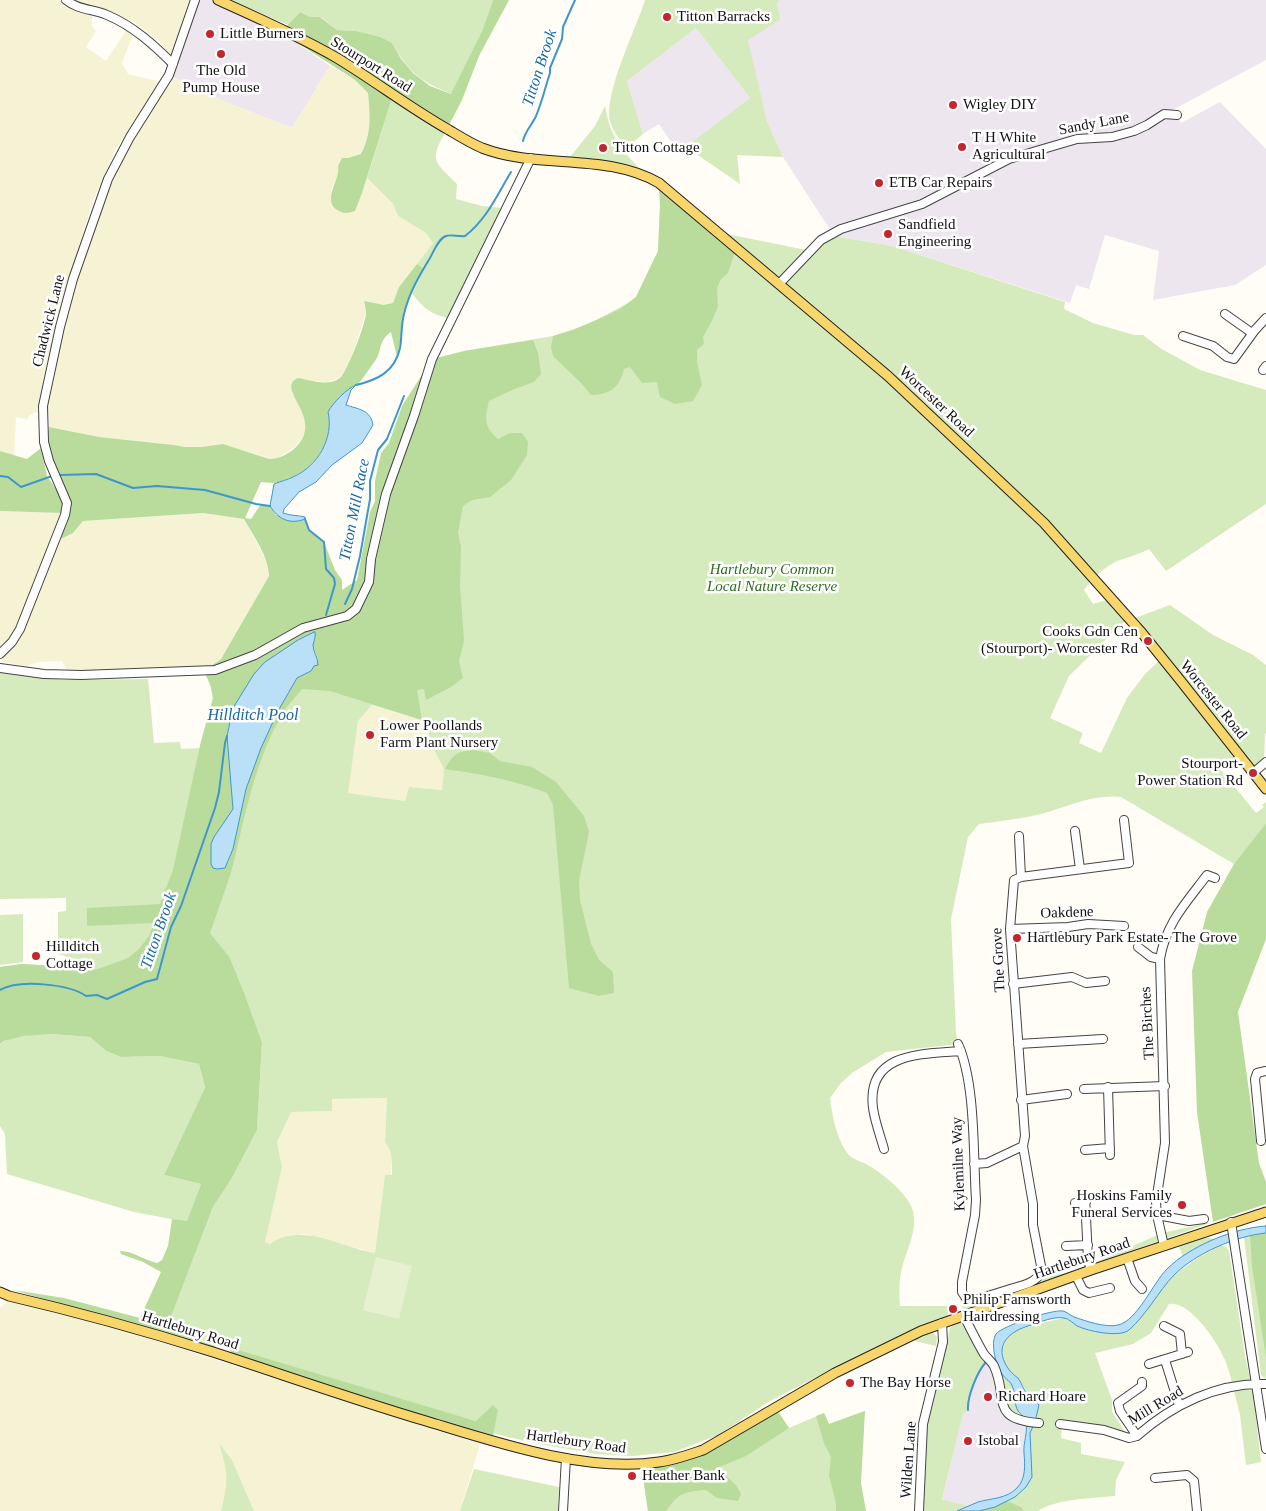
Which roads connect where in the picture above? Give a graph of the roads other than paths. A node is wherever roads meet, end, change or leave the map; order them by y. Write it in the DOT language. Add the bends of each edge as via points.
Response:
graph roads {
  1 [pos="66,0"];
  2 [pos="195,0"];
  3 [pos="218,0"];
  4 [pos="173,64"];
  5 [pos="1177,115"];
  6 [pos="507,155"];
  7 [pos="528,158"];
  8 [pos="779,284"];
  9 [pos="1225,314"];
  10 [pos="1266,318"];
  11 [pos="1252,333"];
  12 [pos="1183,336"];
  13 [pos="0,654"];
  14 [pos="0,668"];
  15 [pos="1266,762"];
  16 [pos="1253,773"];
  17 [pos="1266,789"];
  18 [pos="1124,820"];
  19 [pos="1075,831"];
  20 [pos="1019,836"];
  21 [pos="1080,869"];
  22 [pos="1021,877"];
  23 [pos="1215,878"];
  24 [pos="1124,926"];
  25 [pos="1010,928"];
  26 [pos="1138,947"];
  27 [pos="1160,959"];
  28 [pos="1105,980"];
  29 [pos="1013,984"];
  30 [pos="1103,1039"];
  31 [pos="1018,1044"];
  32 [pos="1266,1071"];
  33 [pos="1165,1086"];
  34 [pos="1108,1087"];
  35 [pos="1084,1089"];
  36 [pos="1067,1094"];
  37 [pos="1022,1100"];
  38 [pos="1261,1141"];
  39 [pos="885,1144"];
  40 [pos="1023,1146"];
  41 [pos="1085,1149"];
  42 [pos="974,1164"];
  43 [pos="1075,1203"];
  44 [pos="1266,1212"];
  45 [pos="1157,1215"];
  46 [pos="1204,1219"];
  47 [pos="1231,1226"];
  48 [pos="1088,1245"];
  49 [pos="1066,1246"];
  50 [pos="1164,1246"];
  51 [pos="1127,1258"];
  52 [pos="1091,1270"];
  53 [pos="1076,1276"];
  54 [pos="1110,1288"];
  55 [pos="1142,1289"];
  56 [pos="1009,1294"];
  57 [pos="1,1295"];
  58 [pos="964,1316"];
  59 [pos="942,1323"];
  60 [pos="1164,1326"];
  61 [pos="1165,1360"];
  62 [pos="1149,1364"];
  63 [pos="1142,1382"];
  64 [pos="1257,1384"];
  65 [pos="1266,1384"];
  66 [pos="1178,1405"];
  67 [pos="1039,1423"];
  68 [pos="1060,1424"];
  69 [pos="1137,1436"];
  70 [pos="1266,1449"];
  71 [pos="566,1458"];
  72 [pos="1155,1478"];
  73 [pos="563,1511"];
  74 [pos="919,1511"];
  75 [pos="1197,1511"];
  1 -- 4 [label="street" via="72,5 124,22"];
  2 -- 4 [label="street, Chadwick Lane"];
  3 -- 6 [label="main road, Stourport Road" via="284,29 337,58 473,144"];
  4 -- 13 [label="street, Chadwick Lane" via="108,179 73,279 44,406 44,442 67,503 65,516 20,629"];
  5 -- 8 [label="street, Sandy Lane" via="1164,114 1134,131 1112,137 1077,139 1009,159 922,204 841,229 822,240"];
  6 -- 7 [label="main road, Worcester Road"];
  7 -- 8 [label="main road, Worcester Road" via="627,169 646,176 659,183"];
  7 -- 14 [label="street" via="432,359 386,494 371,559 370,582 356,609 346,616 303,628 254,655 215,670 81,675"];
  8 -- 16 [label="main road, Worcester Road" via="888,376 1044,523 1142,634"];
  9 -- 11 [label="street"];
  10 -- 11 [label="street"];
  11 -- 12 [label="street" via="1234,359 1212,346"];
  15 -- 16 [label="street"];
  16 -- 17 [label="main road, Worcester Road"];
  18 -- 21 [label="street" via="1129,863"];
  19 -- 21 [label="street"];
  20 -- 22 [label="street"];
  21 -- 22 [label="street"];
  22 -- 25 [label="street, The Grove" via="1014,880"];
  23 -- 27 [label="street, The Birches" via="1207,875 1169,926"];
  24 -- 25 [label="street, Oakdene" via="1088,924"];
  25 -- 29 [label="street, The Grove"];
  26 -- 27 [label="street"];
  27 -- 33 [label="street, The Birches"];
  28 -- 29 [label="street" via="1086,983 1072,977"];
  29 -- 31 [label="street, The Grove"];
  30 -- 31 [label="street"];
  31 -- 37 [label="street, The Grove"];
  32 -- 38 [label="street" via="1258,1072 1255,1079"];
  33 -- 34 [label="street"];
  33 -- 45 [label="street, The Birches" via="1165,1143 1156,1192"];
  34 -- 35 [label="street"];
  34 -- 41 [label="street" via="1110,1151"];
  36 -- 37 [label="street"];
  37 -- 40 [label="street, The Grove"];
  39 -- 42 [label="street, Kylemilne Way" via="872,1098 873,1088 883,1070 899,1058 960,1048 970,1094"];
  40 -- 42 [label="street" via="987,1163"];
  40 -- 56 [label="street, The Grove" via="1042,1271 1032,1282"];
  42 -- 56 [label="street, Kylemilne Way" via="975,1215 962,1292 966,1298 975,1300"];
  43 -- 48 [label="street" via="1086,1199"];
  44 -- 47 [label="main road, Hartlebury Road"];
  45 -- 46 [label="street" via="1189,1221"];
  45 -- 50 [label="street, The Birches"];
  47 -- 50 [label="main road, Hartlebury Road"];
  47 -- 64 [label="street"];
  48 -- 49 [label="street"];
  48 -- 52 [label="street"];
  50 -- 51 [label="main road, Hartlebury Road"];
  51 -- 52 [label="main road, Hartlebury Road"];
  51 -- 55 [label="street" via="1135,1281"];
  52 -- 53 [label="main road, Hartlebury Road"];
  53 -- 54 [label="street" via="1083,1290 1089,1293"];
  53 -- 56 [label="main road, Hartlebury Road"];
  56 -- 58 [label="main road, Hartlebury Road"];
  57 -- 71 [label="main road, Hartlebury Road" via="125,1326 494,1442"];
  58 -- 59 [label="main road, Hartlebury Road"];
  58 -- 67 [label="street" via="994,1367 1003,1406 1014,1419"];
  59 -- 71 [label="main road, Hartlebury Road" via="835,1373 689,1455 642,1464"];
  59 -- 74 [label="street, Wilden Lane" via="943,1342 923,1424"];
  60 -- 61 [label="street" via="1180,1334 1185,1353"];
  61 -- 62 [label="street"];
  61 -- 66 [label="street"];
  63 -- 69 [label="street" via="1142,1386 1118,1404"];
  64 -- 65 [label="street, Mill Road"];
  64 -- 66 [label="street, Mill Road" via="1206,1394"];
  64 -- 70 [label="street"];
  66 -- 69 [label="street, Mill Road"];
  68 -- 69 [label="street, Mill Road" via="1104,1430 1129,1438"];
  71 -- 73 [label="street"];
  72 -- 75 [label="street" via="1187,1474 1192,1477"];
}
